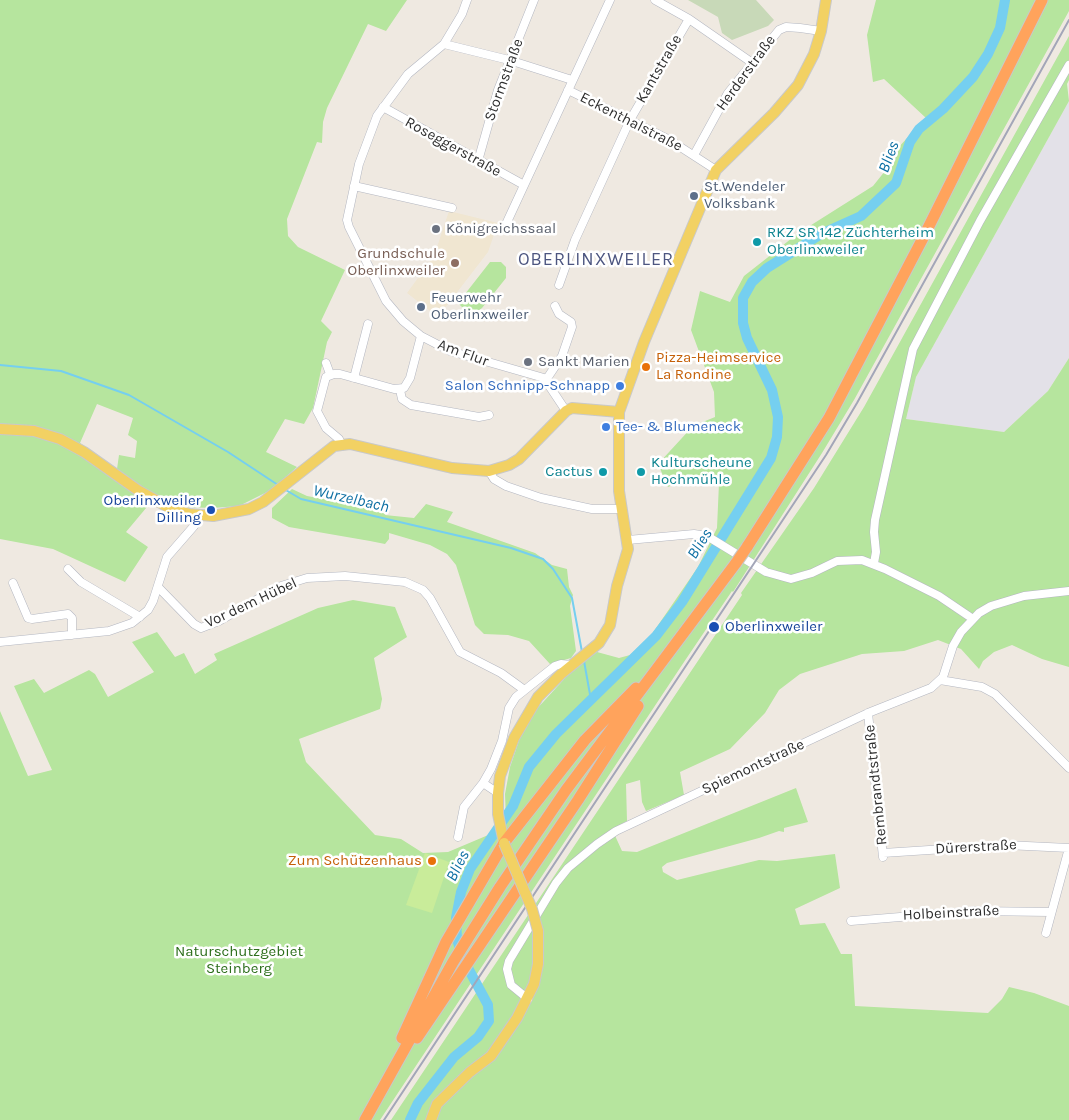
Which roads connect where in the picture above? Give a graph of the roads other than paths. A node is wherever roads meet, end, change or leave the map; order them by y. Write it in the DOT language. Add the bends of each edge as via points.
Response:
graph roads {
  1 [pos="467,0"];
  2 [pos="534,0"];
  3 [pos="610,0"];
  4 [pos="655,0"];
  5 [pos="826,0"];
  6 [pos="1042,0"];
  7 [pos="689,19"];
  8 [pos="821,31"];
  9 [pos="444,44"];
  10 [pos="509,60"];
  11 [pos="752,62"];
  12 [pos="1069,65"];
  13 [pos="572,80"];
  14 [pos="568,90"];
  15 [pos="383,107"];
  16 [pos="630,120"];
  17 [pos="694,155"];
  18 [pos="478,161"];
  19 [pos="716,170"];
  20 [pos="524,185"];
  21 [pos="354,186"];
  22 [pos="452,208"];
  23 [pos="507,222"];
  24 [pos="559,285"];
  25 [pos="555,306"];
  26 [pos="368,324"];
  27 [pos="421,336"];
  28 [pos="326,363"];
  29 [pos="330,374"];
  30 [pos="354,378"];
  31 [pos="546,380"];
  32 [pos="400,390"];
  33 [pos="566,411"];
  34 [pos="619,412"];
  35 [pos="489,415"];
  36 [pos="0,429"];
  37 [pos="341,444"];
  38 [pos="489,471"];
  39 [pos="621,509"];
  40 [pos="200,516"];
  41 [pos="628,540"];
  42 [pos="874,563"];
  43 [pos="68,568"];
  44 [pos="13,583"];
  45 [pos="158,587"];
  46 [pos="1069,591"];
  47 [pos="140,617"];
  48 [pos="973,619"];
  49 [pos="72,635"];
  50 [pos="0,642"];
  51 [pos="675,647"];
  52 [pos="575,663"];
  53 [pos="940,680"];
  54 [pos="523,690"];
  55 [pos="868,713"];
  56 [pos="1069,768"];
  57 [pos="483,783"];
  58 [pos="498,793"];
  59 [pos="458,837"];
  60 [pos="504,843"];
  61 [pos="1069,848"];
  62 [pos="883,855"];
  63 [pos="521,885"];
  64 [pos="1050,912"];
  65 [pos="851,921"];
  66 [pos="1046,933"];
  67 [pos="528,999"];
  68 [pos="386,1083"];
  69 [pos="373,1104"];
  70 [pos="365,1120"];
  71 [pos="431,1120"];
  1 -- 9 [label="street"];
  2 -- 10 [label="street, Stormstraße"];
  3 -- 13 [label="street"];
  4 -- 7 [label="street"];
  5 -- 8 [label="main road"];
  6 -- 51 [label="highway, bridge" via="833,409 736,563"];
  7 -- 11 [label="street"];
  7 -- 16 [label="street, Kantstraße"];
  8 -- 11 [label="street, Herderstraße" via="786,27 779,30"];
  8 -- 19 [label="main road" via="814,54 798,85"];
  9 -- 10 [label="street"];
  9 -- 15 [label="street" via="408,74"];
  10 -- 13 [label="street"];
  10 -- 18 [label="street, Stormstraße"];
  11 -- 17 [label="street, Herderstraße" via="728,94"];
  12 -- 42 [label="street" via="980,220 912,349 874,532"];
  13 -- 14 [label="street"];
  14 -- 16 [label="street, Eckenthalstraße"];
  14 -- 20 [label="street, Eckenthalstraße"];
  15 -- 18 [label="street, Roseggerstraße"];
  15 -- 21 [label="street" via="368,137"];
  16 -- 17 [label="street, Eckenthalstraße"];
  16 -- 24 [label="street, Kantstraße" via="575,240"];
  17 -- 19 [label="street, Eckenthalstraße"];
  18 -- 20 [label="street, Roseggerstraße"];
  19 -- 34 [label="main road" via="665,290"];
  20 -- 23 [label="street, Eckenthalstraße"];
  21 -- 22 [label="street"];
  21 -- 27 [label="street, Am Flur" via="348,220 354,240 386,301 403,322"];
  25 -- 31 [label="street" via="572,327 562,356"];
  26 -- 30 [label="street"];
  27 -- 31 [label="street, Am Flur" via="450,351"];
  27 -- 32 [label="street" via="407,385"];
  28 -- 29 [label="street"];
  29 -- 30 [label="street"];
  29 -- 37 [label="street" via="324,382 317,411 326,428 336,435"];
  30 -- 32 [label="street"];
  31 -- 33 [label="street"];
  32 -- 35 [label="street" via="402,399 411,405 479,417"];
  33 -- 34 [label="main road" via="572,408"];
  33 -- 38 [label="main road" via="519,459"];
  34 -- 39 [label="main road"];
  36 -- 40 [label="main road" via="48,434 72,445 168,507"];
  37 -- 38 [label="main road" via="452,468"];
  37 -- 40 [label="main road" via="326,450 282,489 248,509"];
  38 -- 39 [label="street" via="494,479 506,486 541,498 592,509"];
  39 -- 41 [label="main road"];
  40 -- 45 [label="street" via="167,557"];
  41 -- 42 [label="street" via="694,534 712,538 766,572 782,578 802,577 837,561"];
  41 -- 52 [label="main road" via="610,625 592,650"];
  42 -- 48 [label="street" via="939,596"];
  43 -- 47 [label="street" via="81,582"];
  44 -- 49 [label="street" via="28,618 68,614 72,618"];
  45 -- 47 [label="street"];
  45 -- 54 [label="street, Vor dem Hübel" via="201,628 219,622 281,586 307,578 345,576 405,582 423,590 430,598 460,652"];
  46 -- 48 [label="street" via="1007,600 991,606"];
  47 -- 49 [label="street" via="109,631"];
  48 -- 53 [label="street" via="956,641"];
  49 -- 50 [label="street"];
  51 -- 60 [label="highway" via="585,740"];
  51 -- 63 [label="highway"];
  51 -- 68 [label="highway" via="566,790 473,929"];
  52 -- 54 [label="street" via="555,666"];
  52 -- 58 [label="main road" via="538,697 522,722 506,758"];
  53 -- 55 [label="street, Spiemontstraße" via="925,690"];
  53 -- 56 [label="street" via="982,687 995,694"];
  54 -- 57 [label="street" via="509,708 499,748"];
  55 -- 62 [label="street, Rembrandtstraße"];
  55 -- 67 [label="street, Spiemontstraße" via="616,831 583,854 556,883 509,961 507,969 511,986"];
  57 -- 58 [label="street"];
  57 -- 59 [label="street" via="464,807"];
  58 -- 60 [label="main road"];
  60 -- 63 [label="main road, bridge"];
  60 -- 69 [label="highway" via="446,942"];
  61 -- 62 [label="street, Dürerstraße" via="1006,844"];
  61 -- 64 [label="street"];
  63 -- 67 [label="main road, bridge" via="538,931 538,964"];
  63 -- 68 [label="highway"];
  64 -- 65 [label="street, Holbeinstraße" via="974,911"];
  64 -- 66 [label="street"];
  67 -- 71 [label="main road" via="491,1056 449,1091 437,1104"];
  68 -- 69 [label="highway"];
  69 -- 70 [label="highway"];
}
